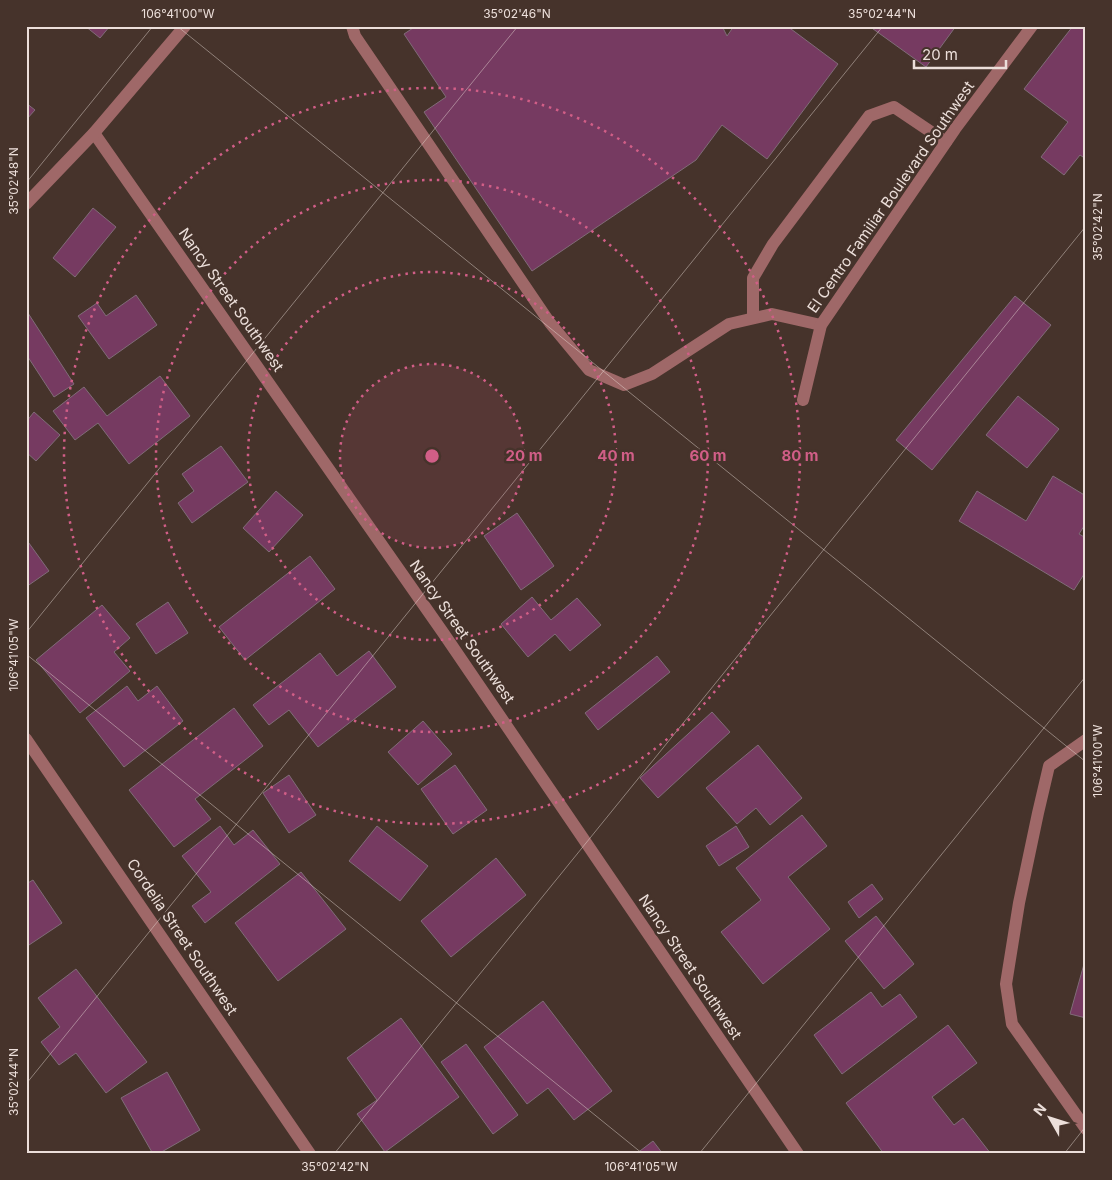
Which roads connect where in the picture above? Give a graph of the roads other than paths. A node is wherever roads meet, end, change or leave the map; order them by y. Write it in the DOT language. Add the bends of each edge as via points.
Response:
graph roads {
  1 [pos="185,26"];
  2 [pos="352,26"];
  3 [pos="1032,26"];
  4 [pos="94,133"];
  5 [pos="946,142"];
  6 [pos="26,204"];
  7 [pos="753,318"];
  8 [pos="821,324"];
  9 [pos="803,400"];
  10 [pos="26,739"];
  11 [pos="1086,740"];
  12 [pos="1086,1129"];
  13 [pos="310,1154"];
  14 [pos="798,1154"];
  1 -- 4 [label="street"];
  2 -- 7 [label="street" via="355,36 550,323 589,370 624,385 652,374 729,324"];
  3 -- 5 [label="street, El Centro Familiar Boulevard Southwest"];
  4 -- 6 [label="street"];
  4 -- 14 [label="street, Nancy Street Southwest" via="444,634"];
  5 -- 7 [label="street" via="894,108 869,116 773,244 753,278"];
  5 -- 8 [label="street, El Centro Familiar Boulevard Southwest"];
  7 -- 8 [label="street" via="772,314"];
  8 -- 9 [label="street, El Centro Familiar Boulevard Southwest"];
  10 -- 13 [label="street, Cordelia Street Southwest"];
  11 -- 12 [label="street" via="1049,766 1019,903 1006,984 1012,1024"];
}
